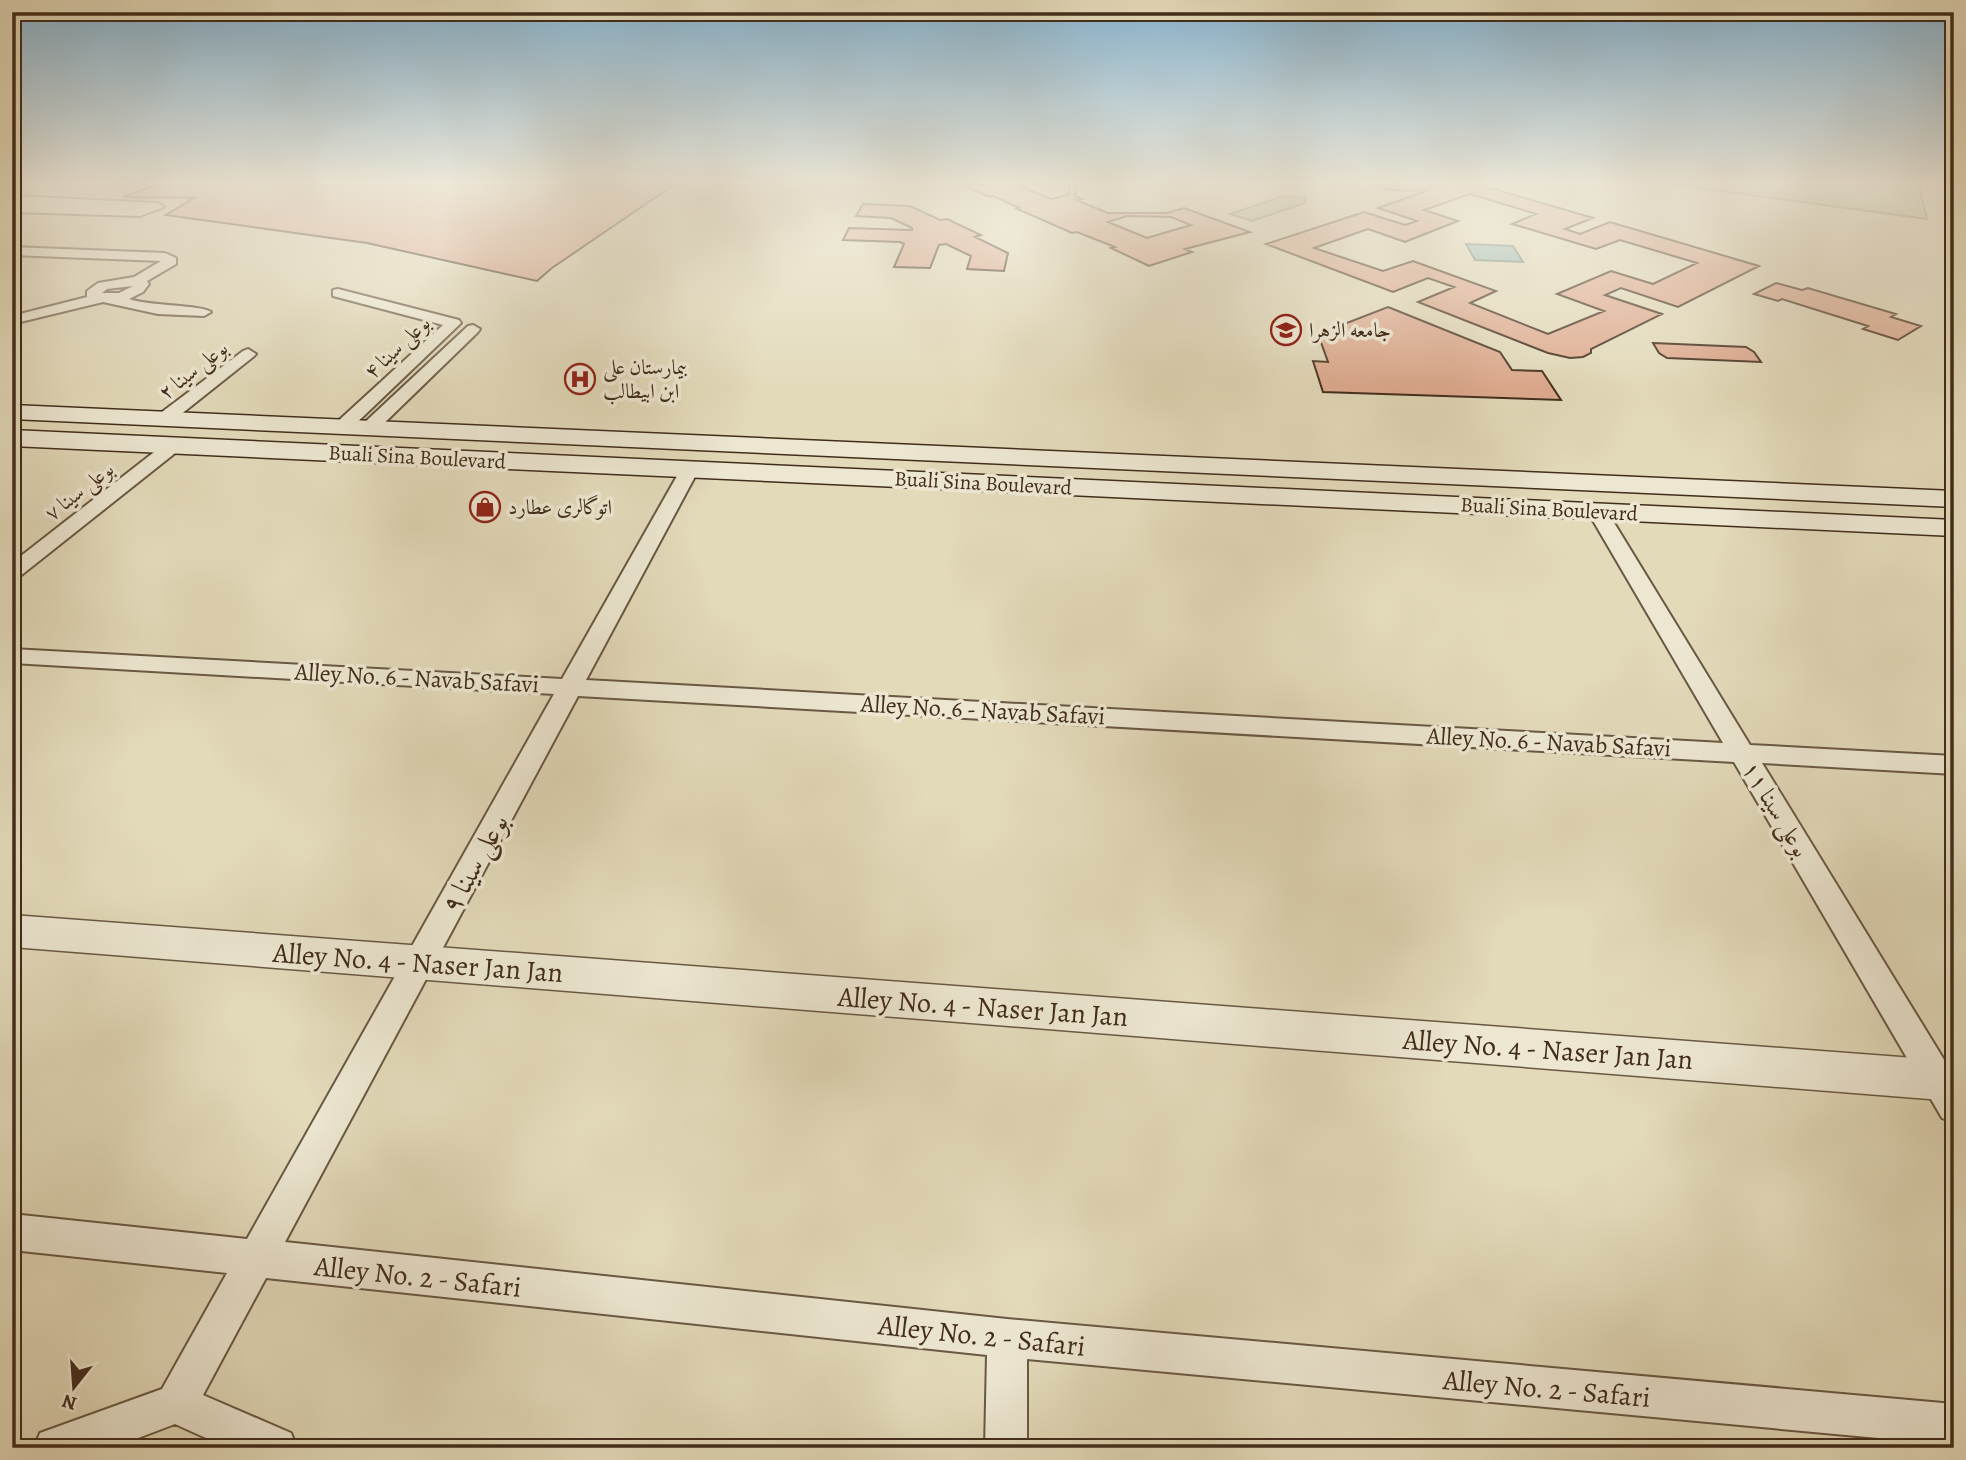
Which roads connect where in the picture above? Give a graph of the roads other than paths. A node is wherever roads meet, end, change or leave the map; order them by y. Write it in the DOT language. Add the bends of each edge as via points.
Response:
graph roads {
  1 [pos="37,252"];
  2 [pos="338,293"];
  3 [pos="104,294"];
  4 [pos="14,310"];
  5 [pos="204,312"];
  6 [pos="473,329"];
  7 [pos="248,354"];
  8 [pos="405,369"];
  9 [pos="430,370"];
  10 [pos="12,412"];
  11 [pos="164,419"];
  12 [pos="360,424"];
  13 [pos="12,438"];
  14 [pos="173,446"];
  15 [pos="316,452"];
  16 [pos="344,453"];
  17 [pos="691,469"];
  18 [pos="1954,499"];
  19 [pos="1598,512"];
  20 [pos="1954,528"];
  21 [pos="12,573"];
  22 [pos="12,656"];
  23 [pos="570,687"];
  24 [pos="1742,754"];
  25 [pos="1954,765"];
  26 [pos="12,931"];
  27 [pos="419,962"];
  28 [pos="1948,1089"];
  29 [pos="12,1232"];
  30 [pos="257,1259"];
  31 [pos="1007,1338"];
  32 [pos="176,1404"];
  33 [pos="1954,1425"];
  34 [pos="55,1448"];
  35 [pos="276,1448"];
  36 [pos="1006,1448"];
  1 -- 3 [label="street" via="171,261 137,281 142,284 139,289"];
  2 -- 8 [label="street, بوعلی سینا ۴" via="454,323"];
  3 -- 4 [label="street"];
  3 -- 5 [label="street" via="158,310"];
  6 -- 9 [label="street, بوعلی سینا ۴"];
  7 -- 11 [label="street, بوعلی سینا ۲"];
  8 -- 9 [label="street"];
  8 -- 12 [label="street, بوعلی سینا ۴"];
  9 -- 12 [label="street, بوعلی سینا ۴"];
  10 -- 11 [label="main road, Buali Sina Boulevard"];
  11 -- 12 [label="main road, Buali Sina Boulevard"];
  12 -- 15 [label="main road"];
  12 -- 16 [label="main road"];
  12 -- 18 [label="main road, Buali Sina Boulevard"];
  13 -- 14 [label="main road, Buali Sina Boulevard"];
  14 -- 15 [label="main road, Buali Sina Boulevard"];
  14 -- 21 [label="street, بوعلی سینا ۷"];
  15 -- 16 [label="main road, Buali Sina Boulevard"];
  16 -- 17 [label="main road, Buali Sina Boulevard"];
  17 -- 19 [label="main road, Buali Sina Boulevard"];
  17 -- 23 [label="street, بوعلی سینا ۹"];
  19 -- 20 [label="main road, Buali Sina Boulevard"];
  19 -- 24 [label="street, بوعلی سینا ۱۱"];
  22 -- 23 [label="street, Alley No. 6 - Navab Safavi"];
  23 -- 24 [label="street, Alley No. 6 - Navab Safavi"];
  23 -- 27 [label="street, بوعلی سینا ۹"];
  24 -- 25 [label="street, Alley No. 6 - Navab Safavi"];
  24 -- 28 [label="street, بوعلی سینا ۱۱"];
  26 -- 27 [label="street, Alley No. 4 - Naser Jan Jan"];
  27 -- 28 [label="street, Alley No. 4 - Naser Jan Jan"];
  27 -- 30 [label="street, بوعلی سینا ۹"];
  29 -- 30 [label="street, Alley No. 2 - Safari"];
  30 -- 31 [label="street, Alley No. 2 - Safari"];
  30 -- 32 [label="street, بوعلی سینا ۹"];
  31 -- 33 [label="street, Alley No. 2 - Safari"];
  31 -- 36 [label="street"];
  32 -- 34 [label="street"];
  32 -- 35 [label="street"];
}
